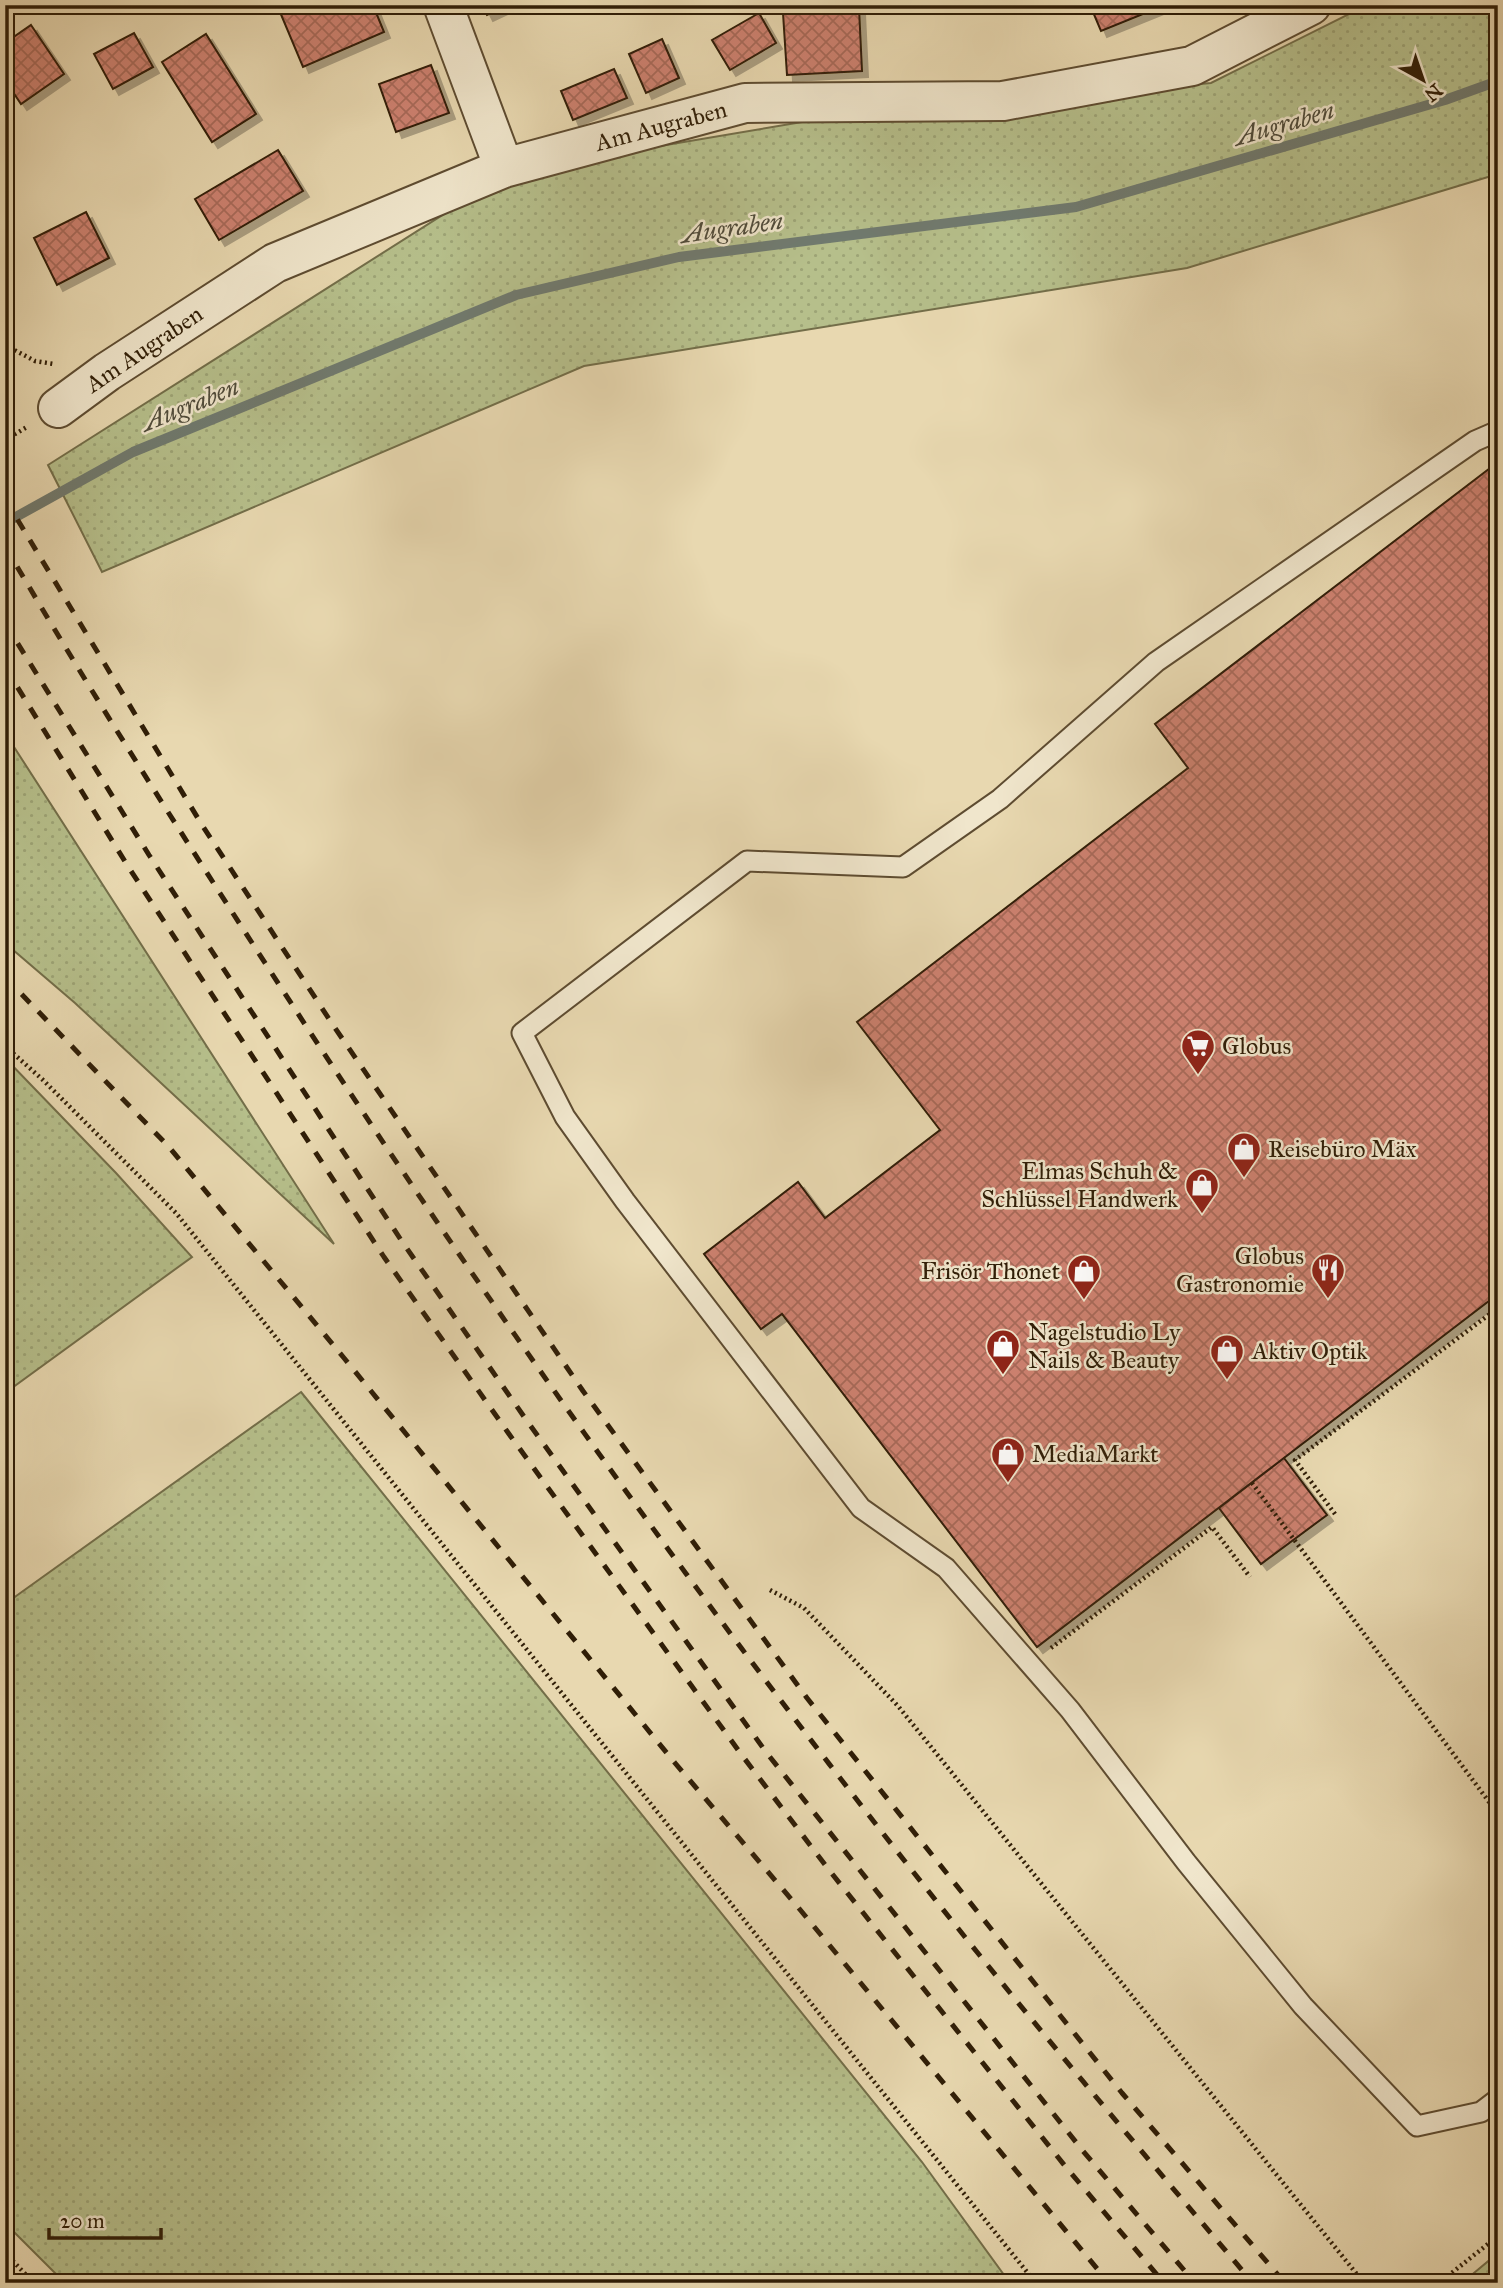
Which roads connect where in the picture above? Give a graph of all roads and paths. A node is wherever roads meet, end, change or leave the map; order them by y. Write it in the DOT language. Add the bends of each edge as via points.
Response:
graph roads {
  1 [pos="443,5"];
  2 [pos="1311,5"];
  3 [pos="504,168"];
  4 [pos="58,408"];
  5 [pos="1498,431"];
  6 [pos="5,1046"];
  7 [pos="1498,1308"];
  8 [pos="1252,1483"];
  9 [pos="1335,1514"];
  10 [pos="1250,1577"];
  11 [pos="770,1590"];
  12 [pos="1029,1665"];
  13 [pos="1498,1814"];
  14 [pos="1498,2099"];
  15 [pos="1498,2236"];
  16 [pos="5,2253"];
  17 [pos="34,2283"];
  18 [pos="1033,2283"];
  19 [pos="1364,2283"];
  20 [pos="1439,2283"];
  1 -- 3 [label="street"];
  2 -- 3 [label="street, Am Augraben" via="1192,66 1003,101 745,103"];
  3 -- 4 [label="street, Am Augraben" via="275,264"];
  5 -- 12 [label="lane" via="1475,441 1156,662 1000,799 903,867 747,861 522,1033 572,1128 860,1508 946,1568"];
  6 -- 18 [label="path" via="176,1213"];
  7 -- 9 [label="path" via="1295,1460"];
  8 -- 13 [label="path"];
  10 -- 12 [label="path" via="1212,1527"];
  11 -- 19 [label="path" via="804,1608 898,1706"];
  12 -- 14 [label="lane" via="1070,1710 1303,2006 1417,2126 1480,2112"];
  15 -- 20 [label="path"];
  16 -- 17 [label="path"];
}
